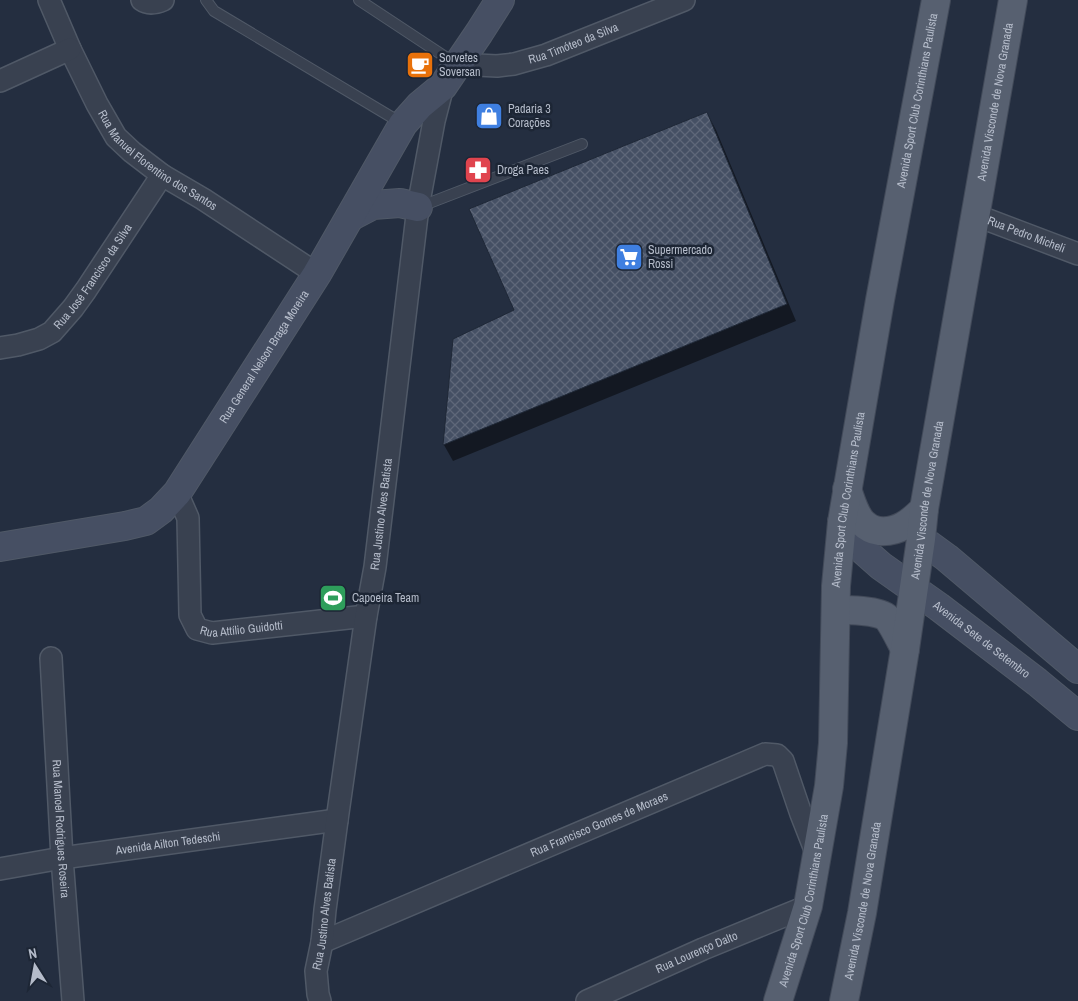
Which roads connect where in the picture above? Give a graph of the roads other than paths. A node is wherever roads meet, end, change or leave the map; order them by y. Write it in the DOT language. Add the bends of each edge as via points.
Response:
graph roads {
  1 [pos="49,0"];
  2 [pos="142,0"];
  3 [pos="163,0"];
  4 [pos="206,0"];
  5 [pos="359,0"];
  6 [pos="500,0"];
  7 [pos="684,0"];
  8 [pos="936,0"];
  9 [pos="1013,0"];
  10 [pos="70,49"];
  11 [pos="450,75"];
  12 [pos="0,81"];
  13 [pos="403,124"];
  14 [pos="582,144"];
  15 [pos="162,175"];
  16 [pos="418,207"];
  17 [pos="975,215"];
  18 [pos="350,217"];
  19 [pos="1078,254"];
  20 [pos="317,274"];
  21 [pos="0,348"];
  22 [pos="847,489"];
  23 [pos="177,493"];
  24 [pos="924,509"];
  25 [pos="842,522"];
  26 [pos="921,538"];
  27 [pos="0,547"];
  28 [pos="913,589"];
  29 [pos="836,610"];
  30 [pos="366,616"];
  31 [pos="905,649"];
  32 [pos="51,658"];
  33 [pos="1077,663"];
  34 [pos="1078,716"];
  35 [pos="337,820"];
  36 [pos="816,855"];
  37 [pos="62,858"];
  38 [pos="0,869"];
  39 [pos="808,906"];
  40 [pos="322,942"];
  41 [pos="73,1001"];
  42 [pos="320,1001"];
  43 [pos="587,1001"];
  44 [pos="778,1001"];
  45 [pos="844,1001"];
  1 -- 10 [label="street, Rua Manuel Florentino dos Santos"];
  2 -- 3 [label="street" via="147,3"];
  4 -- 13 [label="lane" via="214,11"];
  5 -- 11 [label="lane"];
  6 -- 11 [label="street, Rua Justino Alves Batista"];
  7 -- 11 [label="street, Rua Timóteo da Silva" via="546,55"];
  8 -- 22 [label="main road, Avenida Sport Club Corinthians Paulista"];
  9 -- 17 [label="main road, Avenida Visconde de Nova Granada"];
  10 -- 12 [label="street"];
  10 -- 15 [label="street, Rua Manuel Florentino dos Santos" via="116,137"];
  11 -- 13 [label="street, Rua General Nelson Braga Moreira"];
  11 -- 16 [label="street, Rua Justino Alves Batista" via="434,121"];
  13 -- 18 [label="street, Rua General Nelson Braga Moreira"];
  14 -- 16 [label="lane"];
  15 -- 20 [label="street, Rua Manuel Florentino dos Santos"];
  15 -- 21 [label="street, Rua José Francisco da Silva" via="86,290 52,332 39,339"];
  16 -- 18 [label="street" via="400,203 373,205"];
  16 -- 30 [label="street, Rua Justino Alves Batista" via="376,561"];
  17 -- 19 [label="street, Rua Pedro Micheli"];
  17 -- 24 [label="main road, Avenida Visconde de Nova Granada"];
  18 -- 20 [label="street, Rua General Nelson Braga Moreira"];
  20 -- 23 [label="street, Rua General Nelson Braga Moreira"];
  22 -- 24 [label="main road" via="856,513 872,530 896,530"];
  22 -- 25 [label="main road, Avenida Sport Club Corinthians Paulista"];
  23 -- 27 [label="street, Rua General Nelson Braga Moreira" via="146,521"];
  23 -- 30 [label="street, Rua Attílio Guidotti" via="188,518 190,615 197,630 212,633"];
  24 -- 26 [label="main road, Avenida Visconde de Nova Granada"];
  25 -- 28 [label="street, Avenida Sete de Setembro" via="860,548"];
  25 -- 29 [label="main road, Avenida Sport Club Corinthians Paulista"];
  26 -- 28 [label="main road, Avenida Visconde de Nova Granada"];
  26 -- 33 [label="street"];
  28 -- 31 [label="main road, Avenida Visconde de Nova Granada"];
  28 -- 34 [label="street, Avenida Sete de Setembro"];
  29 -- 31 [label="main road" via="878,614 886,618"];
  29 -- 36 [label="main road, Avenida Sport Club Corinthians Paulista" via="833,743"];
  30 -- 35 [label="street, Rua Justino Alves Batista"];
  31 -- 45 [label="main road, Avenida Visconde de Nova Granada" via="862,913"];
  32 -- 37 [label="street, Rua Manoel Rodrigues Roseira"];
  35 -- 37 [label="street, Avenida Ailton Tedeschi"];
  35 -- 40 [label="street, Rua Justino Alves Batista"];
  36 -- 39 [label="main road, Avenida Sport Club Corinthians Paulista"];
  36 -- 40 [label="street, Rua Francisco Gomes de Moraes" via="783,761 777,755 764,754"];
  37 -- 38 [label="street, Avenida Ailton Tedeschi"];
  37 -- 41 [label="street, Rua Manoel Rodrigues Roseira"];
  39 -- 43 [label="street, Rua Lourenço Dalto"];
  39 -- 44 [label="main road, Avenida Sport Club Corinthians Paulista"];
  40 -- 42 [label="street, Rua Justino Alves Batista" via="316,971"];
}
